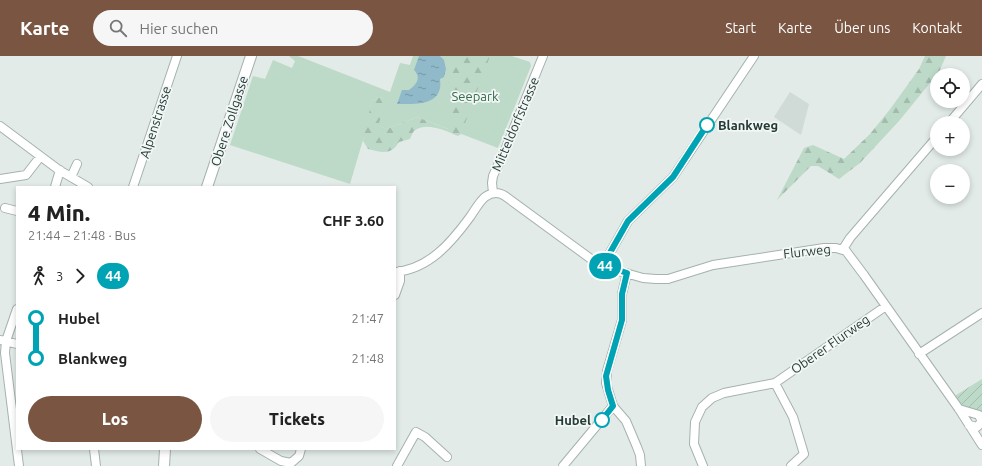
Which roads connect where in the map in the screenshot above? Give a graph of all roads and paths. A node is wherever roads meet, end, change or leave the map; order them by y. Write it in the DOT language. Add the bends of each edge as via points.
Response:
graph roads {
  1 [pos="177,56"];
  2 [pos="251,56"];
  3 [pos="543,56"];
  4 [pos="754,56"];
  5 [pos="982,84"];
  6 [pos="955,116"];
  7 [pos="0,126"];
  8 [pos="930,145"];
  9 [pos="40,157"];
  10 [pos="77,164"];
  11 [pos="60,170"];
  12 [pos="70,177"];
  13 [pos="0,179"];
  14 [pos="55,186"];
  15 [pos="86,186"];
  16 [pos="133,186"];
  17 [pos="208,186"];
  18 [pos="493,193"];
  19 [pos="5,208"];
  20 [pos="16,211"];
  21 [pos="843,249"];
  22 [pos="603,265"];
  23 [pos="398,272"];
  24 [pos="627,273"];
  25 [pos="396,292"];
  26 [pos="886,306"];
  27 [pos="16,310"];
  28 [pos="982,313"];
  29 [pos="3,340"];
  30 [pos="16,344"];
  31 [pos="919,354"];
  32 [pos="4,378"];
  33 [pos="775,383"];
  34 [pos="613,406"];
  35 [pos="959,409"];
  36 [pos="969,425"];
  37 [pos="982,445"];
  38 [pos="16,448"];
  39 [pos="16,450"];
  40 [pos="94,450"];
  41 [pos="165,450"];
  42 [pos="262,450"];
  43 [pos="301,450"];
  44 [pos="447,457"];
  45 [pos="19,466"];
  46 [pos="96,466"];
  47 [pos="164,466"];
  48 [pos="396,466"];
  49 [pos="563,466"];
  50 [pos="640,466"];
  51 [pos="703,466"];
  52 [pos="791,466"];
  1 -- 16 [label="street, Alpenstrasse"];
  2 -- 17 [label="street, Obere Zollgasse"];
  3 -- 18 [label="street, Mitteldorfstrasse" via="493,176"];
  4 -- 22 [label="street" via="673,177 628,221"];
  5 -- 6 [label="street"];
  7 -- 9 [label="street"];
  8 -- 21 [label="street, Flurweg"];
  9 -- 11 [label="street"];
  9 -- 13 [label="street" via="26,175"];
  10 -- 12 [label="street"];
  11 -- 12 [label="street"];
  11 -- 14 [label="street"];
  12 -- 15 [label="street"];
  18 -- 22 [label="street, Flurweg" via="503,195 583,254"];
  18 -- 23 [label="street" via="483,199 435,256 416,268"];
  19 -- 20 [label="street"];
  21 -- 24 [label="street, Flurweg" via="816,248 713,265 676,278 656,280"];
  21 -- 26 [label="street" via="851,256"];
  22 -- 24 [label="street, Flurweg"];
  23 -- 25 [label="street" via="400,282"];
  24 -- 34 [label="street" via="622,294 622,320 606,376"];
  26 -- 31 [label="street"];
  26 -- 33 [label="street, Oberer Flurweg"];
  27 -- 29 [label="street"];
  28 -- 31 [label="street"];
  29 -- 30 [label="street"];
  29 -- 32 [label="street"];
  31 -- 35 [label="street"];
  32 -- 38 [label="street"];
  33 -- 51 [label="street, Oberer Flurweg" via="724,393 712,398 702,407 695,422 694,444"];
  33 -- 52 [label="street" via="793,417 804,454"];
  34 -- 49 [label="street"];
  34 -- 50 [label="street" via="629,428 639,451"];
  35 -- 36 [label="street"];
  35 -- 36 [label="street" via="978,414 980,424 977,427"];
  36 -- 37 [label="street"];
  39 -- 45 [label="street"];
  40 -- 46 [label="street"];
  41 -- 47 [label="street"];
  42 -- 43 [label="street" via="281,461 291,463 299,456"];
  44 -- 48 [label="street" via="416,432"];
}
